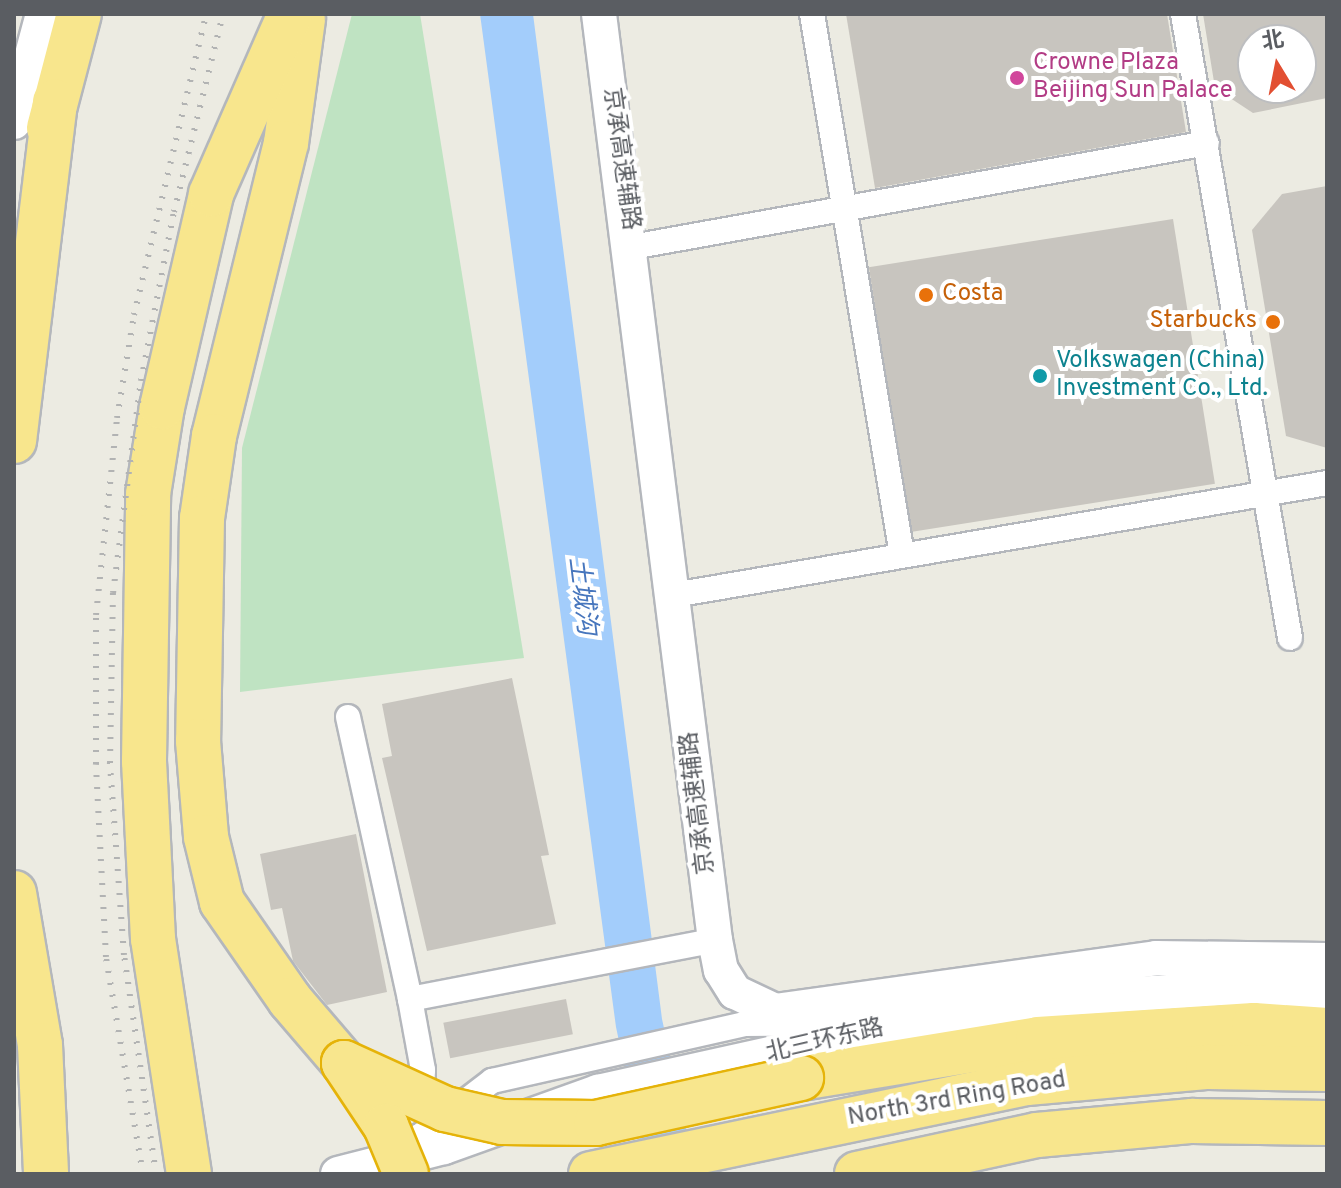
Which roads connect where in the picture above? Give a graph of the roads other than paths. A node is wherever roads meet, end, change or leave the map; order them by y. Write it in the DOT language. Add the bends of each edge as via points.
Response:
graph roads {
  1 [pos="43,14"];
  2 [pos="79,14"];
  3 [pos="290,14"];
  4 [pos="303,14"];
  5 [pos="599,14"];
  6 [pos="812,14"];
  7 [pos="1183,14"];
  8 [pos="55,101"];
  9 [pos="14,122"];
  10 [pos="1207,143"];
  11 [pos="846,209"];
  12 [pos="632,247"];
  13 [pos="16,256"];
  14 [pos="14,441"];
  15 [pos="1324,486"];
  16 [pos="1263,494"];
  17 [pos="902,555"];
  18 [pos="674,595"];
  19 [pos="1290,638"];
  20 [pos="348,717"];
  21 [pos="14,893"];
  22 [pos="715,940"];
  23 [pos="1327,960"];
  24 [pos="1327,992"];
  25 [pos="410,999"];
  26 [pos="908,1023"];
  27 [pos="1327,1030"];
  28 [pos="344,1063"];
  29 [pos="1327,1069"];
  30 [pos="1327,1123"];
  31 [pos="410,1157"];
  32 [pos="46,1174"];
  33 [pos="189,1174"];
  34 [pos="337,1174"];
  35 [pos="591,1174"];
  36 [pos="857,1174"];
  1 -- 9 [label="street"];
  2 -- 8 [label="highway"];
  3 -- 33 [label="highway" via="211,194 162,407 148,494 144,761 153,939"];
  4 -- 28 [label="highway" via="286,143 232,364 202,518 198,741 206,837 222,902 290,1000"];
  5 -- 12 [label="street, 京承高速辅路"];
  6 -- 11 [label="street"];
  7 -- 10 [label="street"];
  8 -- 13 [label="highway"];
  8 -- 14 [label="highway"];
  10 -- 11 [label="street"];
  10 -- 16 [label="street"];
  11 -- 12 [label="street"];
  11 -- 17 [label="street"];
  12 -- 18 [label="street, 京承高速辅路"];
  15 -- 16 [label="street"];
  16 -- 17 [label="street"];
  16 -- 19 [label="street"];
  17 -- 18 [label="street"];
  18 -- 22 [label="street, 京承高速辅路"];
  20 -- 25 [label="street"];
  21 -- 32 [label="highway" via="40,1045"];
  22 -- 23 [label="street, 京承高速辅路" via="721,970 735,992 775,1011 1156,958"];
  22 -- 25 [label="street"];
  24 -- 26 [label="street, 北三环东路" via="1229,988 1062,999"];
  25 -- 31 [label="street" via="423,1070 420,1122"];
  26 -- 31 [label="street" via="744,1024 492,1081"];
  26 -- 34 [label="street, 北三环东路" via="598,1092 444,1147"];
  27 -- 28 [label="highway, bridge" via="1254,1025 1038,1039 801,1078 596,1123 502,1122 445,1109"];
  28 -- 31 [label="highway, bridge"];
  29 -- 35 [label="highway, North 3rd Ring Road" via="1208,1067 1027,1083"];
  30 -- 36 [label="highway, North 3rd Ring Road" via="1192,1121 1037,1135"];
  31 -- 34 [label="street"];
}
